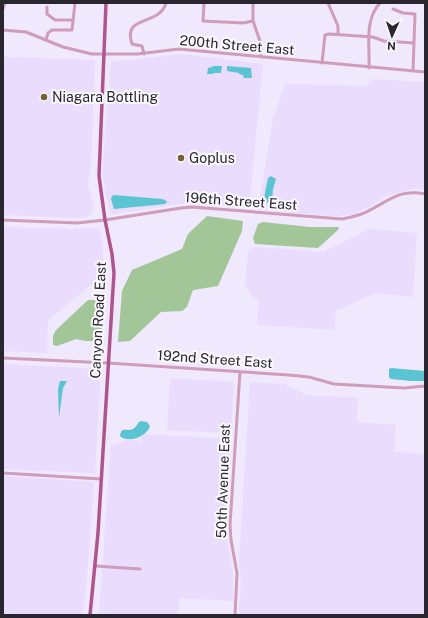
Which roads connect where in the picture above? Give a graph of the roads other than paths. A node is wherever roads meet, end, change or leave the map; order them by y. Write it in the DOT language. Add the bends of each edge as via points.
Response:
graph roads {
  1 [pos="5,3"];
  2 [pos="75,3"];
  3 [pos="106,3"];
  4 [pos="165,3"];
  5 [pos="204,3"];
  6 [pos="253,3"];
  7 [pos="328,3"];
  8 [pos="380,3"];
  9 [pos="46,7"];
  10 [pos="3,9"];
  11 [pos="393,9"];
  12 [pos="73,20"];
  13 [pos="253,21"];
  14 [pos="3,30"];
  15 [pos="338,33"];
  16 [pos="369,37"];
  17 [pos="46,40"];
  18 [pos="414,43"];
  19 [pos="104,54"];
  20 [pos="144,54"];
  21 [pos="261,58"];
  22 [pos="322,63"];
  23 [pos="369,68"];
  24 [pos="413,71"];
  25 [pos="425,72"];
  26 [pos="425,194"];
  27 [pos="3,220"];
  28 [pos="105,220"];
  29 [pos="3,358"];
  30 [pos="108,363"];
  31 [pos="240,372"];
  32 [pos="425,386"];
  33 [pos="3,473"];
  34 [pos="101,479"];
  35 [pos="96,566"];
  36 [pos="140,569"];
  37 [pos="90,615"];
  38 [pos="235,615"];
  1 -- 10 [label="street"];
  2 -- 12 [label="street"];
  3 -- 19 [label="main road, Canyon Road East"];
  4 -- 20 [label="street" via="163,10 156,17 138,23 131,31 132,44 142,46"];
  5 -- 13 [label="street" via="203,21"];
  6 -- 13 [label="street"];
  7 -- 15 [label="street" via="338,26"];
  8 -- 16 [label="street" via="371,17"];
  9 -- 12 [label="street" via="47,14 52,18"];
  11 -- 18 [label="street" via="415,14"];
  12 -- 17 [label="street" via="72,30 52,30"];
  13 -- 21 [label="street" via="261,44"];
  14 -- 17 [label="street, 200th Street East" via="26,32"];
  15 -- 16 [label="street"];
  15 -- 22 [label="street" via="325,35"];
  16 -- 18 [label="street"];
  16 -- 23 [label="street"];
  17 -- 19 [label="street, 200th Street East" via="79,52"];
  18 -- 24 [label="street"];
  19 -- 20 [label="street, 200th Street East"];
  19 -- 28 [label="main road, Canyon Road East" via="98,161"];
  20 -- 21 [label="street, 200th Street East" via="179,49"];
  21 -- 22 [label="street, 200th Street East"];
  22 -- 23 [label="street, 200th Street East"];
  23 -- 24 [label="street, 200th Street East"];
  24 -- 25 [label="street, 200th Street East"];
  26 -- 28 [label="street, 196th Street East" via="413,193 391,197 362,214 342,219 192,207"];
  27 -- 28 [label="street, 196th Street East" via="71,223"];
  28 -- 30 [label="main road, Canyon Road East" via="114,273"];
  29 -- 30 [label="street, 192nd Street East"];
  30 -- 31 [label="street, 192nd Street East"];
  30 -- 34 [label="main road, Canyon Road East"];
  31 -- 32 [label="street, 192nd Street East" via="298,376 334,384 404,388"];
  31 -- 38 [label="street, 50th Avenue East" via="230,534 236,573"];
  33 -- 34 [label="street"];
  34 -- 35 [label="main road, Canyon Road East"];
  35 -- 36 [label="street"];
  35 -- 37 [label="main road, Canyon Road East"];
}
